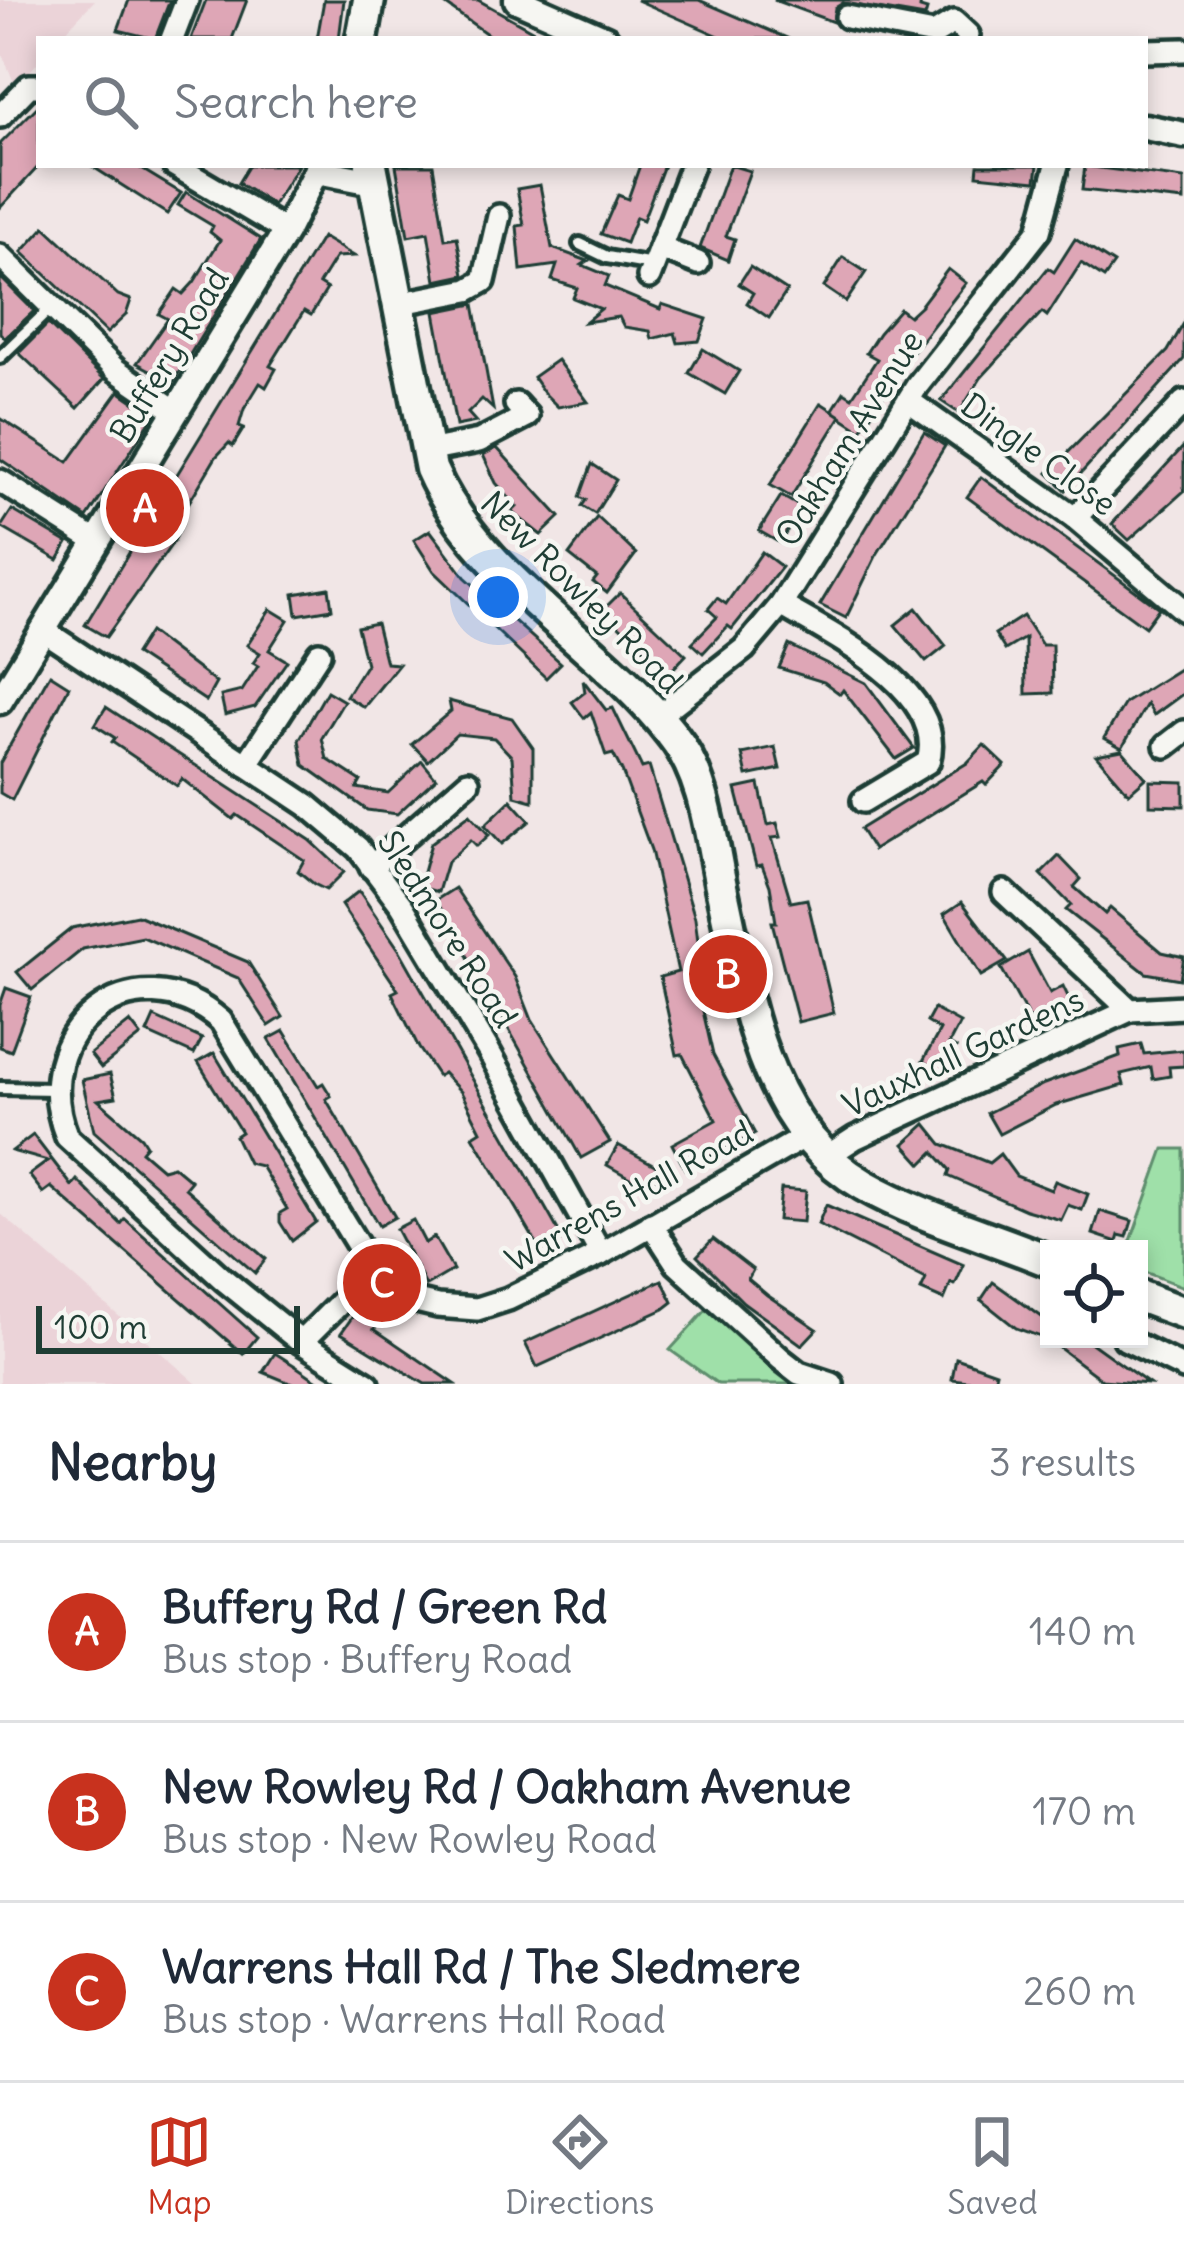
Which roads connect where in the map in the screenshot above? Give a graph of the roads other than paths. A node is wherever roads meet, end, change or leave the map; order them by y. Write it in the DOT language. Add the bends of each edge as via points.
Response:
graph roads {
  1 [pos="188,0"];
  2 [pos="369,0"];
  3 [pos="529,3"];
  4 [pos="847,17"];
  5 [pos="960,19"];
  6 [pos="173,36"];
  7 [pos="363,36"];
  8 [pos="600,36"];
  9 [pos="1184,50"];
  10 [pos="1148,52"];
  11 [pos="36,86"];
  12 [pos="8,108"];
  13 [pos="1148,128"];
  14 [pos="1184,135"];
  15 [pos="179,168"];
  16 [pos="318,168"];
  17 [pos="691,168"];
  18 [pos="1057,168"];
  19 [pos="372,173"];
  20 [pos="499,216"];
  21 [pos="286,232"];
  22 [pos="580,244"];
  23 [pos="0,256"];
  24 [pos="654,263"];
  25 [pos="698,263"];
  26 [pos="397,304"];
  27 [pos="52,308"];
  28 [pos="0,357"];
  29 [pos="909,400"];
  30 [pos="1184,401"];
  31 [pos="177,412"];
  32 [pos="528,417"];
  33 [pos="427,451"];
  34 [pos="0,481"];
  35 [pos="1076,518"];
  36 [pos="97,542"];
  37 [pos="781,605"];
  38 [pos="1184,610"];
  39 [pos="44,631"];
  40 [pos="320,653"];
  41 [pos="7,671"];
  42 [pos="0,701"];
  43 [pos="657,717"];
  44 [pos="246,766"];
  45 [pos="468,782"];
  46 [pos="863,801"];
  47 [pos="371,867"];
  48 [pos="1004,892"];
  49 [pos="1184,1006"];
  50 [pos="1130,1010"];
  51 [pos="0,1088"];
  52 [pos="55,1089"];
  53 [pos="816,1147"];
  54 [pos="651,1224"];
  55 [pos="601,1254"];
  56 [pos="1040,1257"];
  57 [pos="373,1270"];
  58 [pos="1148,1299"];
  59 [pos="1184,1313"];
  60 [pos="302,1342"];
  61 [pos="1143,1348"];
  62 [pos="1184,1368"];
  63 [pos="368,1384"];
  64 [pos="832,1384"];
  1 -- 6 [label="street"];
  2 -- 7 [label="main road"];
  3 -- 8 [label="street"];
  4 -- 5 [label="street" via="934,34"];
  9 -- 10 [label="street"];
  11 -- 12 [label="street"];
  13 -- 14 [label="street"];
  15 -- 21 [label="street"];
  16 -- 19 [label="street"];
  16 -- 21 [label="street, Buffery Road"];
  17 -- 24 [label="street"];
  18 -- 29 [label="street, Oakham Avenue" via="1039,231"];
  19 -- 26 [label="main road, New Rowley Road"];
  20 -- 26 [label="street" via="484,280"];
  21 -- 31 [label="street, Buffery Road"];
  22 -- 24 [label="lane"];
  23 -- 27 [label="street"];
  24 -- 25 [label="street"];
  26 -- 33 [label="main road, New Rowley Road"];
  27 -- 28 [label="lane"];
  27 -- 31 [label="street" via="116,370"];
  29 -- 35 [label="street, Dingle Close"];
  29 -- 37 [label="street, Oakham Avenue"];
  30 -- 35 [label="street"];
  31 -- 36 [label="street, Buffery Road"];
  32 -- 33 [label="street" via="479,441"];
  33 -- 43 [label="main road, New Rowley Road" via="468,538"];
  34 -- 36 [label="street"];
  35 -- 38 [label="street, Dingle Close"];
  36 -- 39 [label="street, Buffery Road"];
  37 -- 43 [label="street, Oakham Avenue" via="744,649"];
  37 -- 46 [label="street" via="881,667 926,720 933,737 928,762"];
  39 -- 41 [label="street, Buffery Road"];
  39 -- 44 [label="street, Sledmore Road"];
  40 -- 44 [label="street"];
  41 -- 42 [label="street, Buffery Road"];
  43 -- 53 [label="main road, New Rowley Road" via="695,781 771,1076"];
  44 -- 47 [label="street, Sledmore Road" via="339,829"];
  45 -- 47 [label="street"];
  47 -- 55 [label="street, Sledmore Road" via="488,1050"];
  48 -- 50 [label="street, Vauxhall Gardens"];
  49 -- 50 [label="street, Vauxhall Gardens"];
  50 -- 53 [label="street, Vauxhall Gardens" via="855,1138"];
  51 -- 52 [label="lane"];
  52 -- 57 [label="street, Warrens Hall Road" via="68,1042 105,1004 148,994 198,1003 221,1022"];
  52 -- 60 [label="street" via="76,1149"];
  53 -- 54 [label="street, Warrens Hall Road"];
  53 -- 56 [label="main road, New Rowley Road" via="864,1185"];
  54 -- 55 [label="street, Warrens Hall Road"];
  54 -- 64 [label="street" via="677,1264 781,1359"];
  55 -- 57 [label="street, Warrens Hall Road" via="477,1309 412,1300"];
  57 -- 60 [label="street"];
  58 -- 59 [label="main road"];
  60 -- 63 [label="street"];
  61 -- 62 [label="street"];
}
